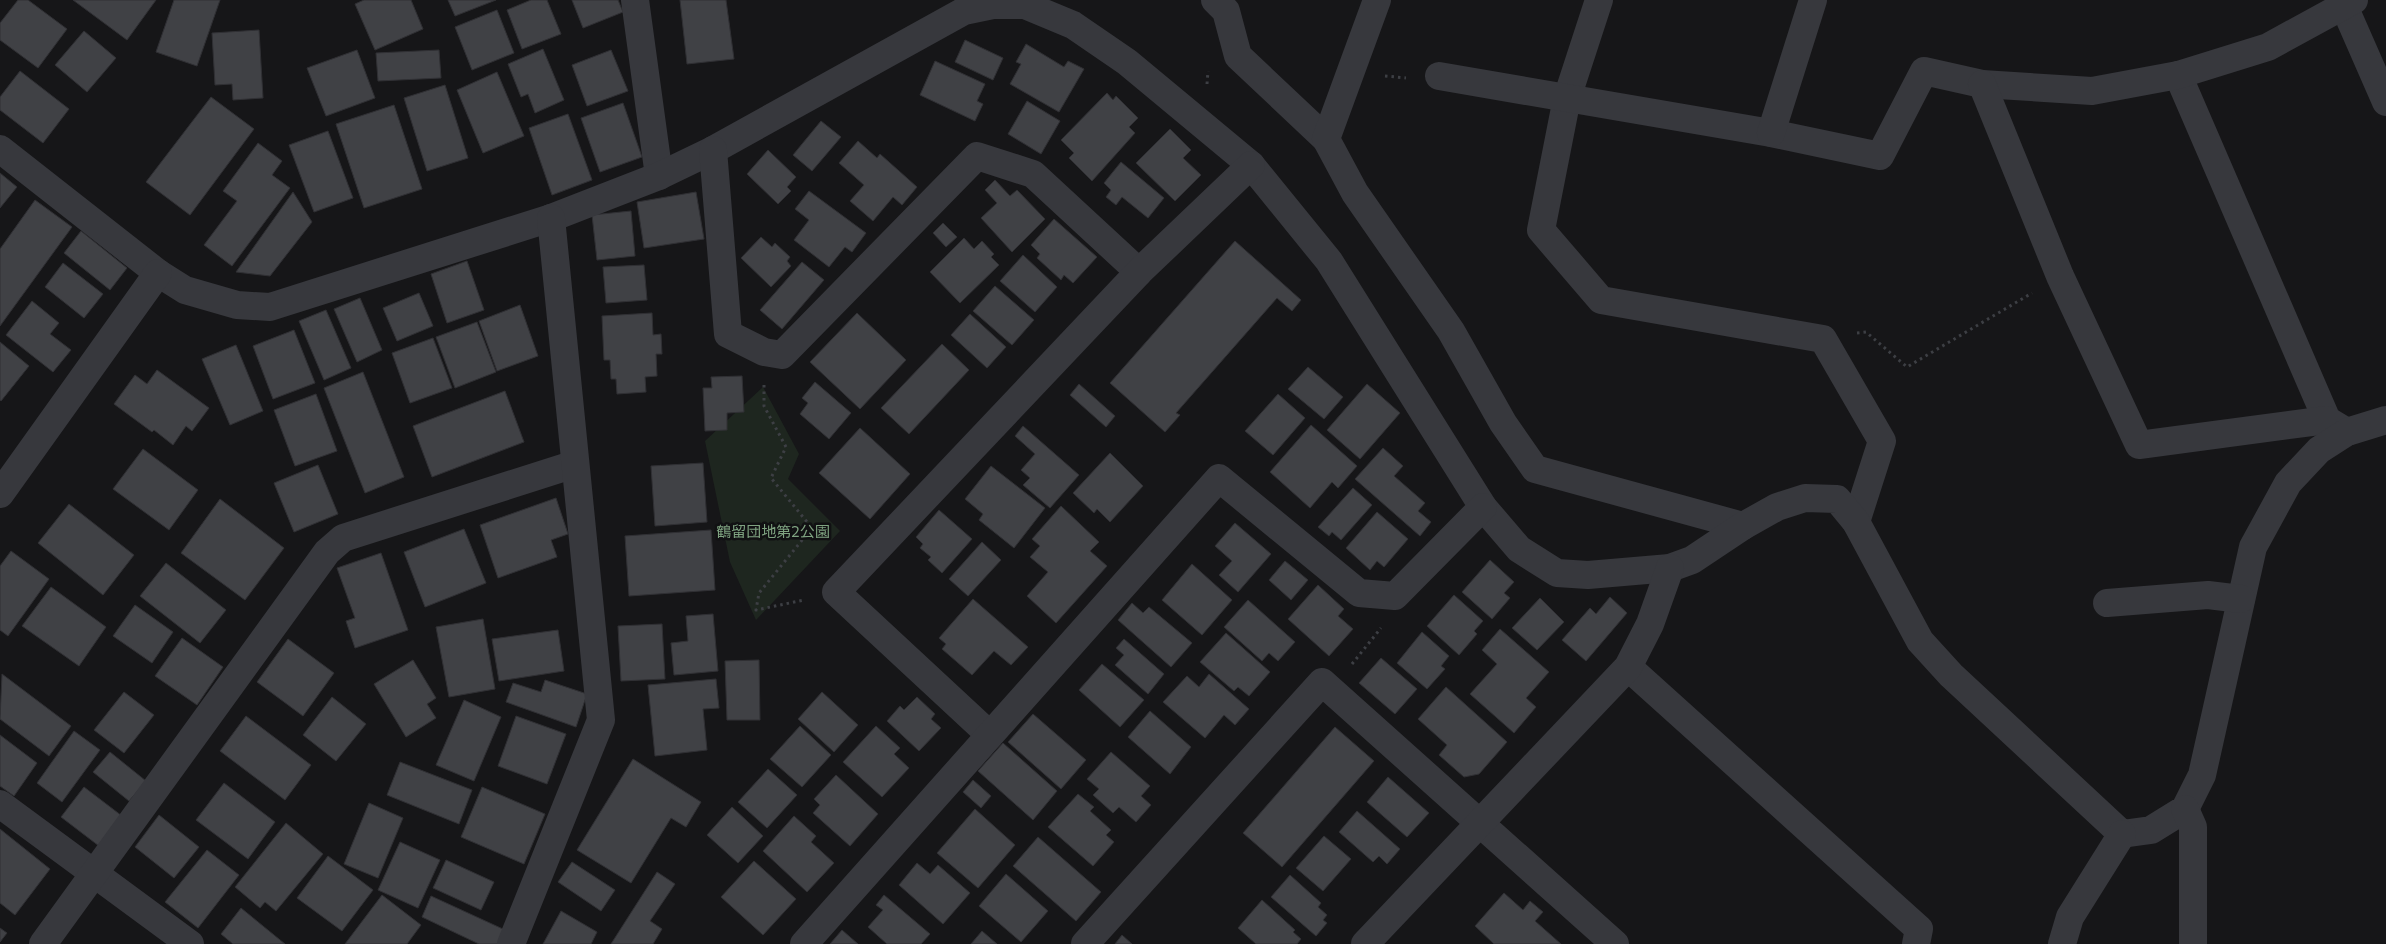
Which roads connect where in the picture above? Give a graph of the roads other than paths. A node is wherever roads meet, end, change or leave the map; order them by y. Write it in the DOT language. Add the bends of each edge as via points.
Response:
graph roads {
  1 [pos="635,0"];
  2 [pos="1214,0"];
  3 [pos="1377,0"];
  4 [pos="1599,0"];
  5 [pos="1813,0"];
  6 [pos="2349,3"];
  7 [pos="1041,6"];
  8 [pos="2178,75"];
  9 [pos="1439,76"];
  10 [pos="1982,84"];
  11 [pos="1567,98"];
  12 [pos="2386,102"];
  13 [pos="1771,133"];
  14 [pos="1326,139"];
  15 [pos="0,149"];
  16 [pos="713,150"];
  17 [pos="1252,165"];
  18 [pos="659,176"];
  19 [pos="551,218"];
  20 [pos="1139,272"];
  21 [pos="158,273"];
  22 [pos="2386,420"];
  23 [pos="2337,426"];
  24 [pos="575,464"];
  25 [pos="0,494"];
  26 [pos="1483,508"];
  27 [pos="1856,522"];
  28 [pos="1743,526"];
  29 [pos="1670,568"];
  30 [pos="2242,599"];
  31 [pos="2107,603"];
  32 [pos="1628,667"];
  33 [pos="990,736"];
  34 [pos="0,804"];
  35 [pos="2185,809"];
  36 [pos="1479,822"];
  37 [pos="2122,834"];
  38 [pos="93,873"];
  39 [pos="43,944"];
  40 [pos="190,944"];
  41 [pos="511,944"];
  42 [pos="804,944"];
  43 [pos="1085,944"];
  44 [pos="1365,944"];
  45 [pos="1614,944"];
  46 [pos="1916,944"];
  47 [pos="2062,944"];
  48 [pos="2193,944"];
  1 -- 18 [label="street"];
  2 -- 14 [label="street" via="1226,11 1238,56"];
  3 -- 14 [label="street"];
  4 -- 11 [label="street"];
  5 -- 13 [label="street"];
  6 -- 8 [label="street" via="2268,47"];
  6 -- 12 [label="street"];
  7 -- 16 [label="street" via="993,5 964,11"];
  7 -- 17 [label="street" via="1127,62"];
  8 -- 10 [label="street" via="2092,91"];
  8 -- 23 [label="street"];
  9 -- 11 [label="street"];
  10 -- 13 [label="street" via="1924,71 1880,156"];
  10 -- 23 [label="street" via="2060,276 2139,445"];
  11 -- 13 [label="street"];
  11 -- 27 [label="street" via="1541,230 1601,300 1823,339 1882,441"];
  14 -- 28 [label="street" via="1355,193 1451,331 1503,423 1535,469"];
  15 -- 21 [label="street"];
  16 -- 18 [label="street"];
  16 -- 20 [label="street" via="728,334 764,352 782,355 977,156 1033,174"];
  17 -- 20 [label="street"];
  17 -- 26 [label="street" via="1329,261"];
  18 -- 19 [label="street"];
  19 -- 21 [label="street" via="270,307 238,305 185,290"];
  19 -- 24 [label="street"];
  20 -- 33 [label="street" via="836,592"];
  21 -- 25 [label="street"];
  22 -- 23 [label="street"];
  23 -- 30 [label="street" via="2288,483 2253,547"];
  24 -- 38 [label="street" via="338,542 327,552"];
  24 -- 41 [label="street" via="601,720"];
  26 -- 29 [label="street" via="1519,549 1557,573 1588,575"];
  26 -- 33 [label="street" via="1395,596 1359,593 1219,478"];
  27 -- 28 [label="street" via="1837,499 1805,498 1777,507"];
  27 -- 37 [label="street" via="1920,642 1951,675"];
  28 -- 29 [label="street" via="1692,560"];
  29 -- 32 [label="street" via="1650,624"];
  30 -- 31 [label="street" via="2208,595"];
  30 -- 35 [label="street" via="2202,775"];
  32 -- 36 [label="street"];
  32 -- 46 [label="street" via="1919,929"];
  33 -- 42 [label="street"];
  34 -- 38 [label="street"];
  35 -- 37 [label="street" via="2151,830"];
  35 -- 48 [label="street" via="2192,827"];
  36 -- 43 [label="street" via="1322,682"];
  36 -- 44 [label="street"];
  36 -- 45 [label="street"];
  37 -- 47 [label="street" via="2070,917"];
  38 -- 39 [label="street"];
  38 -- 40 [label="street"];
}
